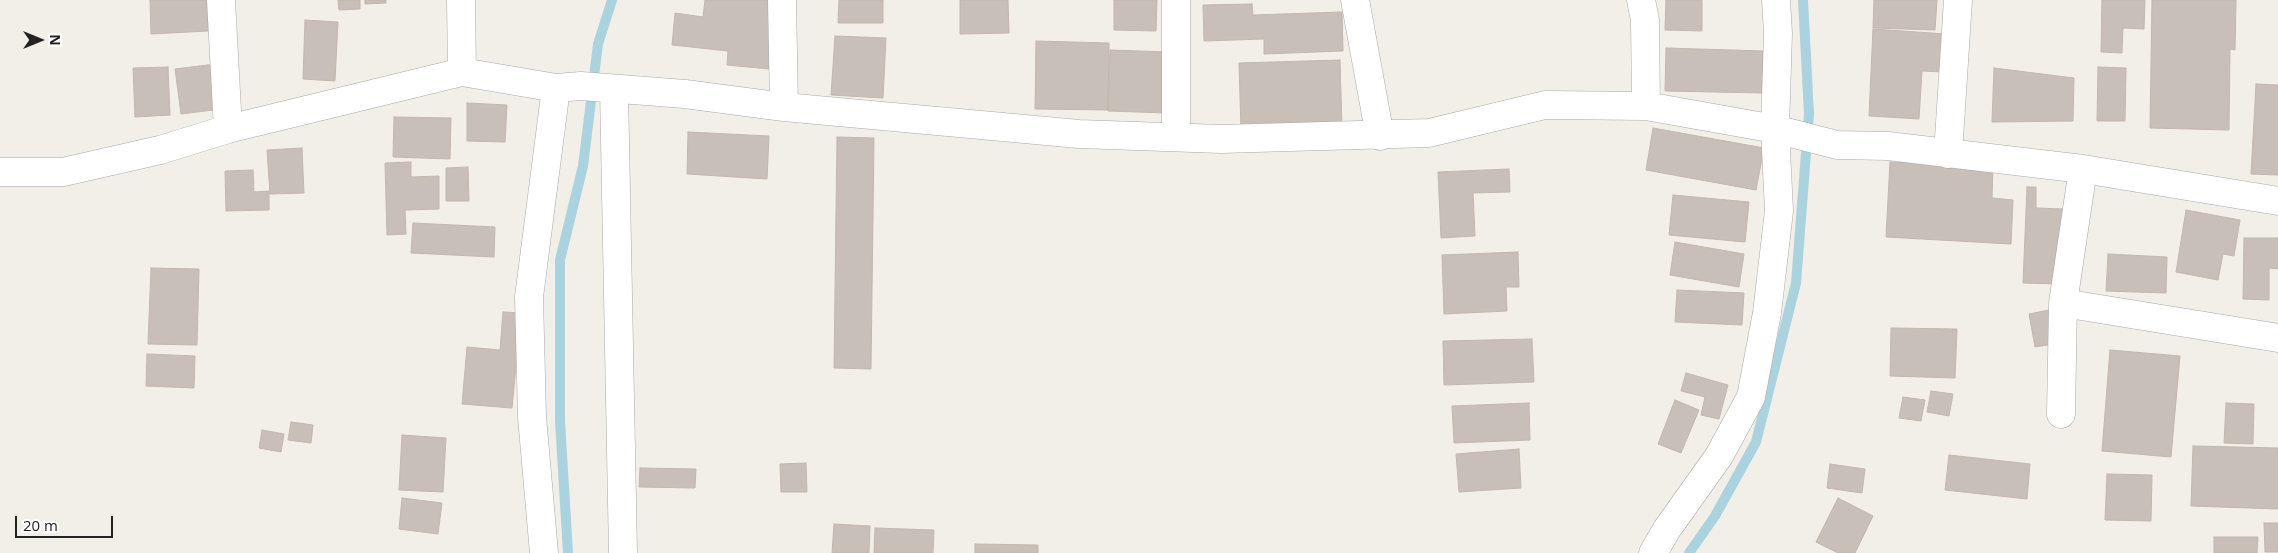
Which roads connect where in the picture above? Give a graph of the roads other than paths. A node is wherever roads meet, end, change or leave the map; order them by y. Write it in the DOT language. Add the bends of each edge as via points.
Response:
graph roads {
  1 [pos="221,0"];
  2 [pos="461,0"];
  3 [pos="782,0"];
  4 [pos="1176,0"];
  5 [pos="1355,0"];
  6 [pos="1641,0"];
  7 [pos="1776,0"];
  8 [pos="1958,0"];
  9 [pos="462,72"];
  10 [pos="568,87"];
  11 [pos="614,89"];
  12 [pos="1646,106"];
  13 [pos="784,107"];
  14 [pos="228,129"];
  15 [pos="1782,130"];
  16 [pos="1380,136"];
  17 [pos="1176,137"];
  18 [pos="1948,154"];
  19 [pos="2083,169"];
  20 [pos="0,172"];
  21 [pos="2278,201"];
  22 [pos="2063,303"];
  23 [pos="2278,338"];
  24 [pos="2061,414"];
  25 [pos="544,553"];
  26 [pos="623,553"];
  27 [pos="1653,553"];
  1 -- 14 [label="street"];
  2 -- 9 [label="street"];
  3 -- 13 [label="street"];
  4 -- 17 [label="street"];
  5 -- 16 [label="street"];
  6 -- 12 [label="street" via="1645,20"];
  7 -- 15 [label="street"];
  8 -- 18 [label="street"];
  9 -- 10 [label="street"];
  9 -- 14 [label="street"];
  10 -- 11 [label="street"];
  10 -- 25 [label="street" via="529,297 532,417"];
  11 -- 13 [label="street" via="685,94"];
  11 -- 26 [label="street"];
  12 -- 15 [label="street"];
  12 -- 16 [label="street" via="1545,104 1429,133"];
  13 -- 17 [label="street" via="1078,134"];
  14 -- 20 [label="street" via="160,150 64,172"];
  15 -- 18 [label="street" via="1837,145 1888,146"];
  15 -- 27 [label="street" via="1779,211 1767,313 1752,398 1718,456"];
  16 -- 17 [label="street"];
  18 -- 19 [label="street"];
  19 -- 21 [label="street"];
  19 -- 22 [label="street"];
  22 -- 23 [label="street"];
  22 -- 24 [label="street"];
}
